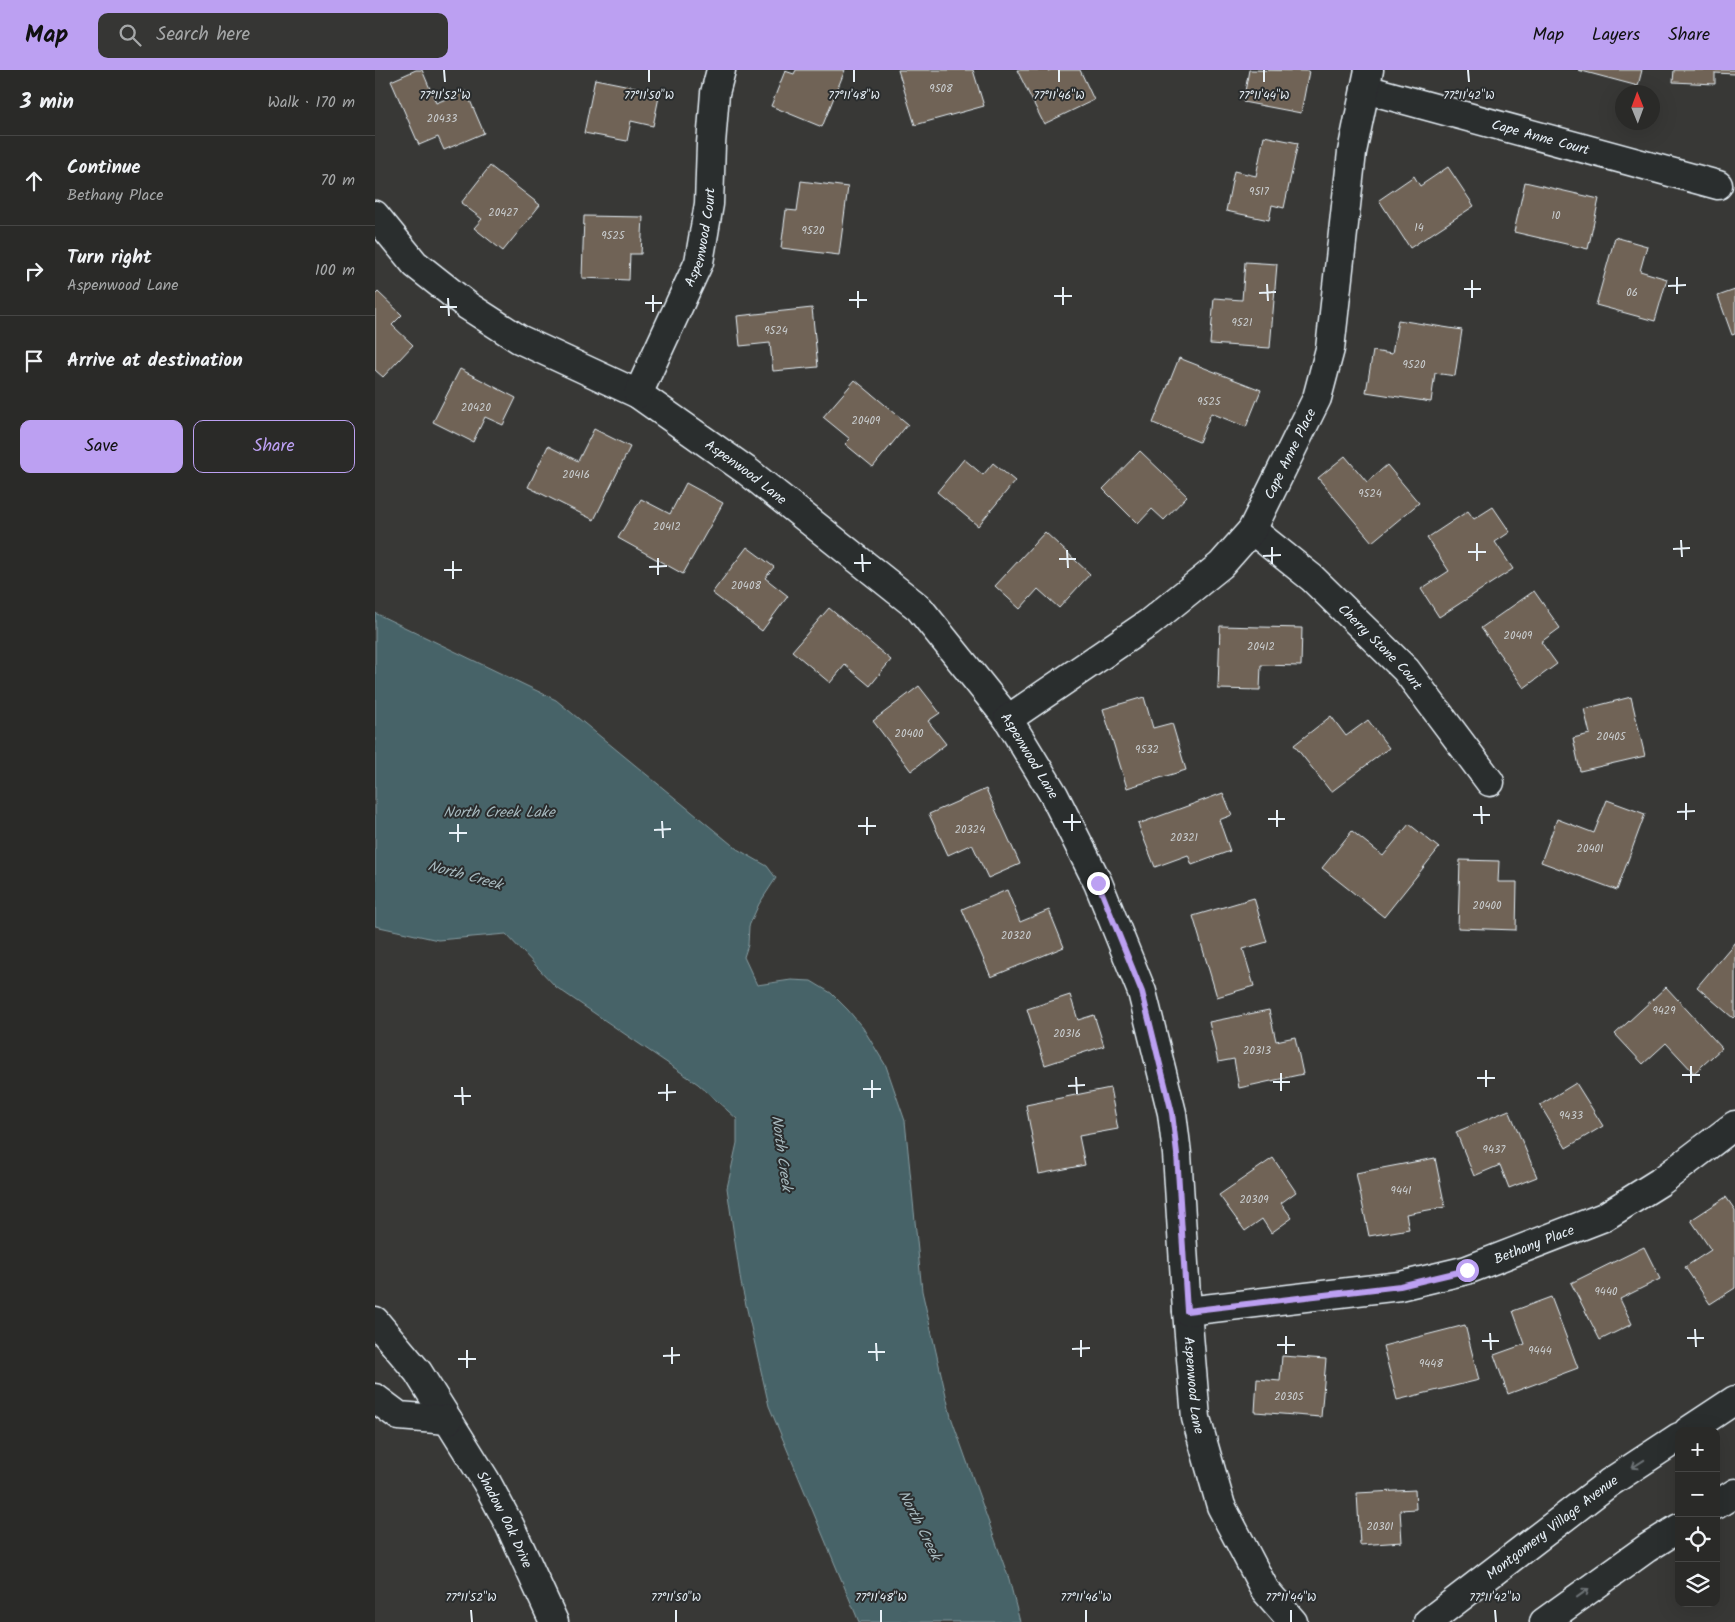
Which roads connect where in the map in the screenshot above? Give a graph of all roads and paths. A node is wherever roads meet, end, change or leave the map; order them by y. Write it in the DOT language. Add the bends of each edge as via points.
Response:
graph roads {
  1 [pos="721,70"];
  2 [pos="1367,79"];
  3 [pos="1718,185"];
  4 [pos="375,215"];
  5 [pos="638,394"];
  6 [pos="1252,530"];
  7 [pos="1007,719"];
  8 [pos="1490,782"];
  9 [pos="1735,1125"];
  10 [pos="1187,1311"];
  11 [pos="375,1321"];
  12 [pos="375,1398"];
  13 [pos="1735,1400"];
  14 [pos="448,1420"];
  15 [pos="1695,1427"];
  16 [pos="1675,1440"];
  17 [pos="1735,1493"];
  18 [pos="1720,1502"];
  19 [pos="1675,1530"];
  20 [pos="554,1622"];
  21 [pos="1293,1622"];
  22 [pos="1428,1622"];
  23 [pos="1544,1622"];
  1 -- 5 [label="street, Aspenwood Court" via="715,93 709,204 699,262"];
  2 -- 3 [label="street, Cape Anne Court"];
  2 -- 6 [label="street, Cape Anne Place" via="1352,152 1330,349 1317,398"];
  4 -- 5 [label="street, Aspenwood Lane" via="415,264 468,306 519,339"];
  5 -- 7 [label="street, Aspenwood Lane" via="747,471 919,608"];
  6 -- 7 [label="street, Cape Anne Place" via="1221,565 1149,624"];
  6 -- 8 [label="street, Cherry Stone Court" via="1312,578 1406,670"];
  7 -- 10 [label="street, Aspenwood Lane" via="1054,795 1098,883 1142,992 1172,1113"];
  9 -- 10 [label="street, Bethany Place" via="1660,1182 1604,1217 1467,1270 1400,1286"];
  10 -- 21 [label="street, Aspenwood Lane" via="1196,1418 1221,1506 1265,1590"];
  11 -- 14 [label="street, Shadow Oak Drive" via="418,1372"];
  12 -- 14 [label="street" via="399,1416"];
  13 -- 15 [label="street"];
  14 -- 20 [label="street, Shadow Oak Drive" via="510,1526"];
  16 -- 22 [label="street, Montgomery Village Avenue, one-way" via="1609,1483"];
  17 -- 18 [label="street"];
  23 -- 19 [label="street, one-way"];
}
